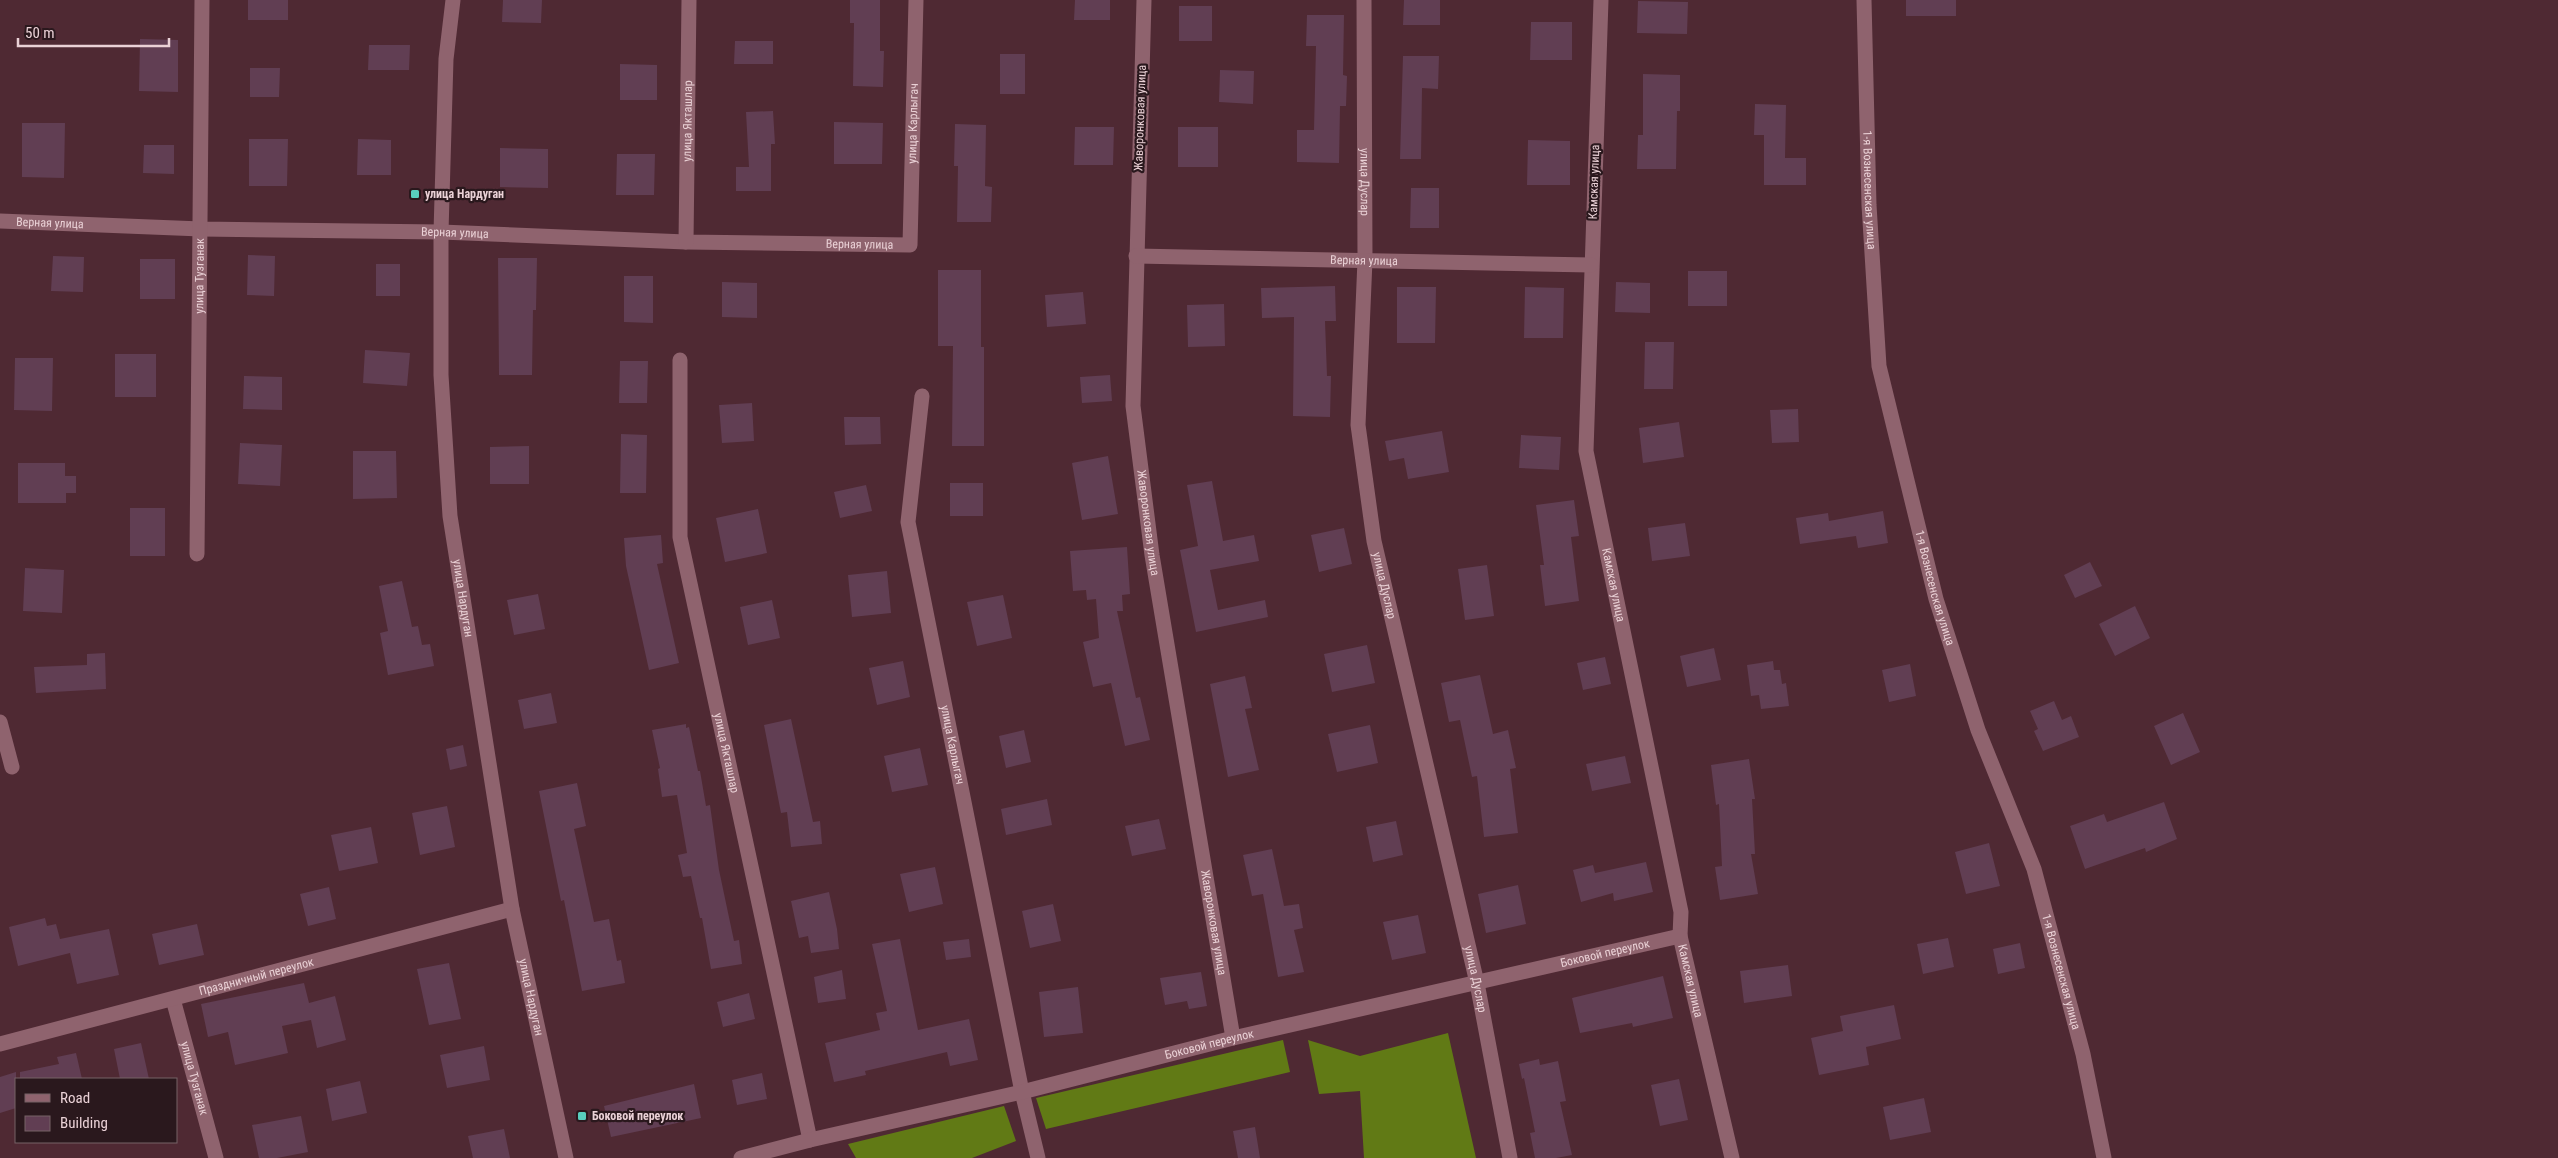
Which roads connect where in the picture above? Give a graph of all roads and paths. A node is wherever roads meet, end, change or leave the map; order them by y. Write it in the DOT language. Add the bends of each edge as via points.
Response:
graph roads {
  1 [pos="202,0"];
  2 [pos="453,0"];
  3 [pos="689,0"];
  4 [pos="916,0"];
  5 [pos="1144,0"];
  6 [pos="1364,0"];
  7 [pos="1601,0"];
  8 [pos="1864,0"];
  9 [pos="0,221"];
  10 [pos="201,229"];
  11 [pos="440,232"];
  12 [pos="686,242"];
  13 [pos="910,245"];
  14 [pos="1136,256"];
  15 [pos="1365,260"];
  16 [pos="1591,265"];
  17 [pos="680,360"];
  18 [pos="922,396"];
  19 [pos="198,554"];
  20 [pos="0,722"];
  21 [pos="12,767"];
  22 [pos="512,909"];
  23 [pos="1680,936"];
  24 [pos="1477,983"];
  25 [pos="173,999"];
  26 [pos="1233,1038"];
  27 [pos="0,1044"];
  28 [pos="1022,1092"];
  29 [pos="810,1140"];
  30 [pos="216,1158"];
  31 [pos="566,1158"];
  32 [pos="741,1158"];
  33 [pos="1038,1158"];
  34 [pos="1510,1158"];
  35 [pos="1732,1158"];
  36 [pos="2104,1158"];
  1 -- 10 [label="street, улица Тузганак"];
  2 -- 11 [label="street, улица Нардуган" via="446,59"];
  3 -- 12 [label="street, улица Якташлар"];
  4 -- 13 [label="street, улица Карлыгач"];
  5 -- 14 [label="street, Жаворонковая улица"];
  6 -- 15 [label="street, улица Дуслар"];
  7 -- 16 [label="street, Камская улица"];
  8 -- 36 [label="street, 1-я Вознесенская улица" via="1869,205 1879,366 1936,600 1978,730 2034,869 2082,1054"];
  9 -- 10 [label="street, Верная улица"];
  10 -- 11 [label="street, Верная улица"];
  10 -- 19 [label="street, улица Тузганак"];
  11 -- 12 [label="street, Верная улица"];
  11 -- 22 [label="street, улица Нардуган" via="441,375 450,516"];
  12 -- 13 [label="street, Верная улица"];
  14 -- 15 [label="street, Верная улица"];
  14 -- 26 [label="street, Жаворонковая улица" via="1133,406 1152,555"];
  15 -- 16 [label="street, Верная улица"];
  15 -- 24 [label="street, улица Дуслар" via="1358,425 1374,541"];
  16 -- 23 [label="street, Камская улица" via="1586,452 1681,912"];
  17 -- 29 [label="street, улица Якташлар" via="680,537"];
  18 -- 28 [label="street, улица Карлыгач" via="908,522"];
  20 -- 21 [label="street"];
  22 -- 25 [label="street, Праздничный переулок"];
  22 -- 31 [label="street, улица Нардуган"];
  23 -- 24 [label="street, Боковой переулок"];
  23 -- 35 [label="street, Камская улица"];
  24 -- 26 [label="street, Боковой переулок"];
  24 -- 34 [label="street, улица Дуслар"];
  25 -- 27 [label="street, Праздничный переулок"];
  25 -- 30 [label="street, улица Тузганак"];
  26 -- 28 [label="street, Боковой переулок"];
  28 -- 29 [label="street, Боковой переулок"];
  28 -- 33 [label="street, улица Карлыгач"];
  29 -- 32 [label="street, Боковой переулок"];
}
